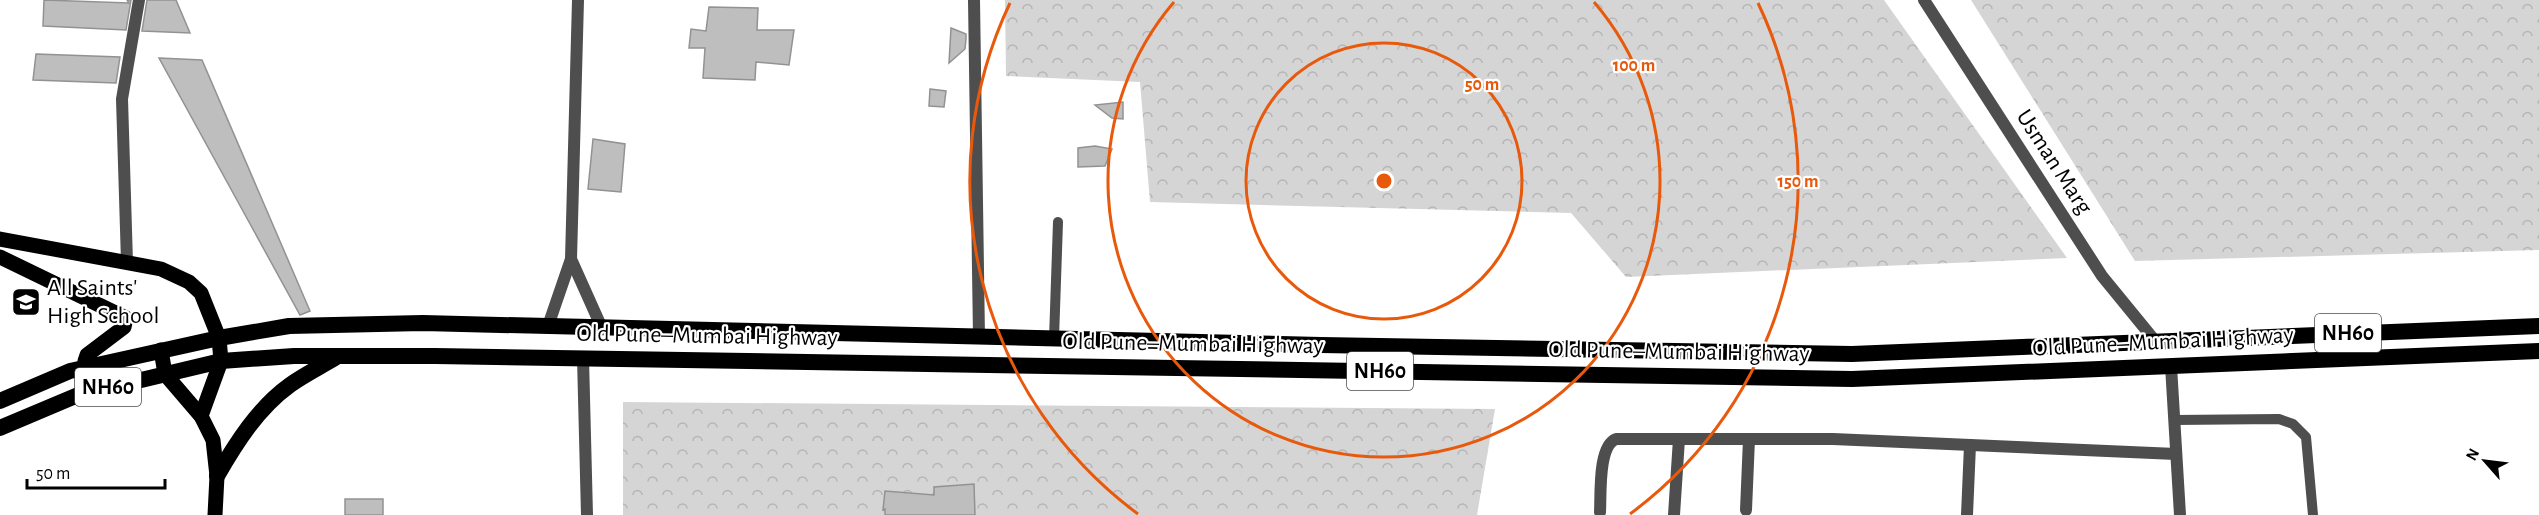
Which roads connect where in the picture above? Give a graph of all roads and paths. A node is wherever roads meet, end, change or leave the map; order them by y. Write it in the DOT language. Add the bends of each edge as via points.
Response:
graph roads {
  1 [pos="140,0"];
  2 [pos="578,0"];
  3 [pos="974,0"];
  4 [pos="1924,0"];
  5 [pos="1058,222"];
  6 [pos="0,239"];
  7 [pos="0,257"];
  8 [pos="571,259"];
  9 [pos="127,262"];
  10 [pos="548,326"];
  11 [pos="601,326"];
  12 [pos="2539,326"];
  13 [pos="979,337"];
  14 [pos="219,338"];
  15 [pos="1054,339"];
  16 [pos="2156,342"];
  17 [pos="161,350"];
  18 [pos="2539,351"];
  19 [pos="335,358"];
  20 [pos="583,358"];
  21 [pos="221,361"];
  22 [pos="2171,366"];
  23 [pos="87,367"];
  24 [pos="165,374"];
  25 [pos="92,391"];
  26 [pos="0,401"];
  27 [pos="201,416"];
  28 [pos="2174,420"];
  29 [pos="0,428"];
  30 [pos="1678,439"];
  31 [pos="1749,439"];
  32 [pos="1970,445"];
  33 [pos="2176,454"];
  34 [pos="217,476"];
  35 [pos="1746,510"];
  36 [pos="1600,512"];
  37 [pos="215,515"];
  38 [pos="587,515"];
  39 [pos="1674,515"];
  40 [pos="1967,515"];
  41 [pos="2180,515"];
  42 [pos="2313,515"];
  1 -- 9 [label="street" via="123,99"];
  2 -- 8 [label="street"];
  3 -- 13 [label="street"];
  4 -- 16 [label="street, Usman Marg" via="2102,276"];
  5 -- 15 [label="lane"];
  6 -- 9 [label="main road"];
  7 -- 23 [label="main road" via="126,318 124,327 87,355"];
  8 -- 10 [label="street"];
  8 -- 11 [label="street"];
  9 -- 14 [label="main road" via="161,269 189,282 201,293"];
  10 -- 11 [label="highway, Old Pune–Mumbai Highway / NH60"];
  10 -- 14 [label="highway, Old Pune–Mumbai Highway / NH60" via="290,326"];
  11 -- 13 [label="highway, Old Pune–Mumbai Highway / NH60"];
  12 -- 16 [label="highway, Old Pune–Mumbai Highway / NH60"];
  13 -- 15 [label="highway, Old Pune–Mumbai Highway / NH60"];
  14 -- 17 [label="highway, Old Pune–Mumbai Highway / NH60"];
  14 -- 21 [label="main road"];
  15 -- 16 [label="highway, Old Pune–Mumbai Highway / NH60" via="1852,354"];
  17 -- 23 [label="highway, Old Pune–Mumbai Highway / NH60"];
  17 -- 24 [label="main road"];
  18 -- 22 [label="highway, Old Pune–Mumbai Highway / NH60"];
  19 -- 20 [label="highway, Old Pune–Mumbai Highway / NH60"];
  19 -- 21 [label="highway, Old Pune–Mumbai Highway / NH60" via="294,356"];
  19 -- 34 [label="highway" via="289,386 269,404 246,430"];
  20 -- 22 [label="highway, Old Pune–Mumbai Highway / NH60" via="1852,379"];
  20 -- 38 [label="street"];
  21 -- 24 [label="highway, Old Pune–Mumbai Highway / NH60"];
  21 -- 27 [label="main road"];
  22 -- 28 [label="street"];
  23 -- 25 [label="main road"];
  23 -- 26 [label="highway, Old Pune–Mumbai Highway / NH60"];
  24 -- 25 [label="highway, Old Pune–Mumbai Highway / NH60"];
  24 -- 27 [label="main road"];
  25 -- 29 [label="highway, Old Pune–Mumbai Highway / NH60"];
  27 -- 34 [label="main road" via="213,440"];
  28 -- 33 [label="street"];
  28 -- 42 [label="lane" via="2279,419 2293,424 2306,437"];
  30 -- 31 [label="street"];
  30 -- 36 [label="street" via="1611,441 1604,452"];
  30 -- 39 [label="street"];
  31 -- 32 [label="street" via="1833,438"];
  31 -- 35 [label="street"];
  32 -- 33 [label="street"];
  32 -- 40 [label="street"];
  33 -- 41 [label="street"];
  34 -- 37 [label="main road"];
}
